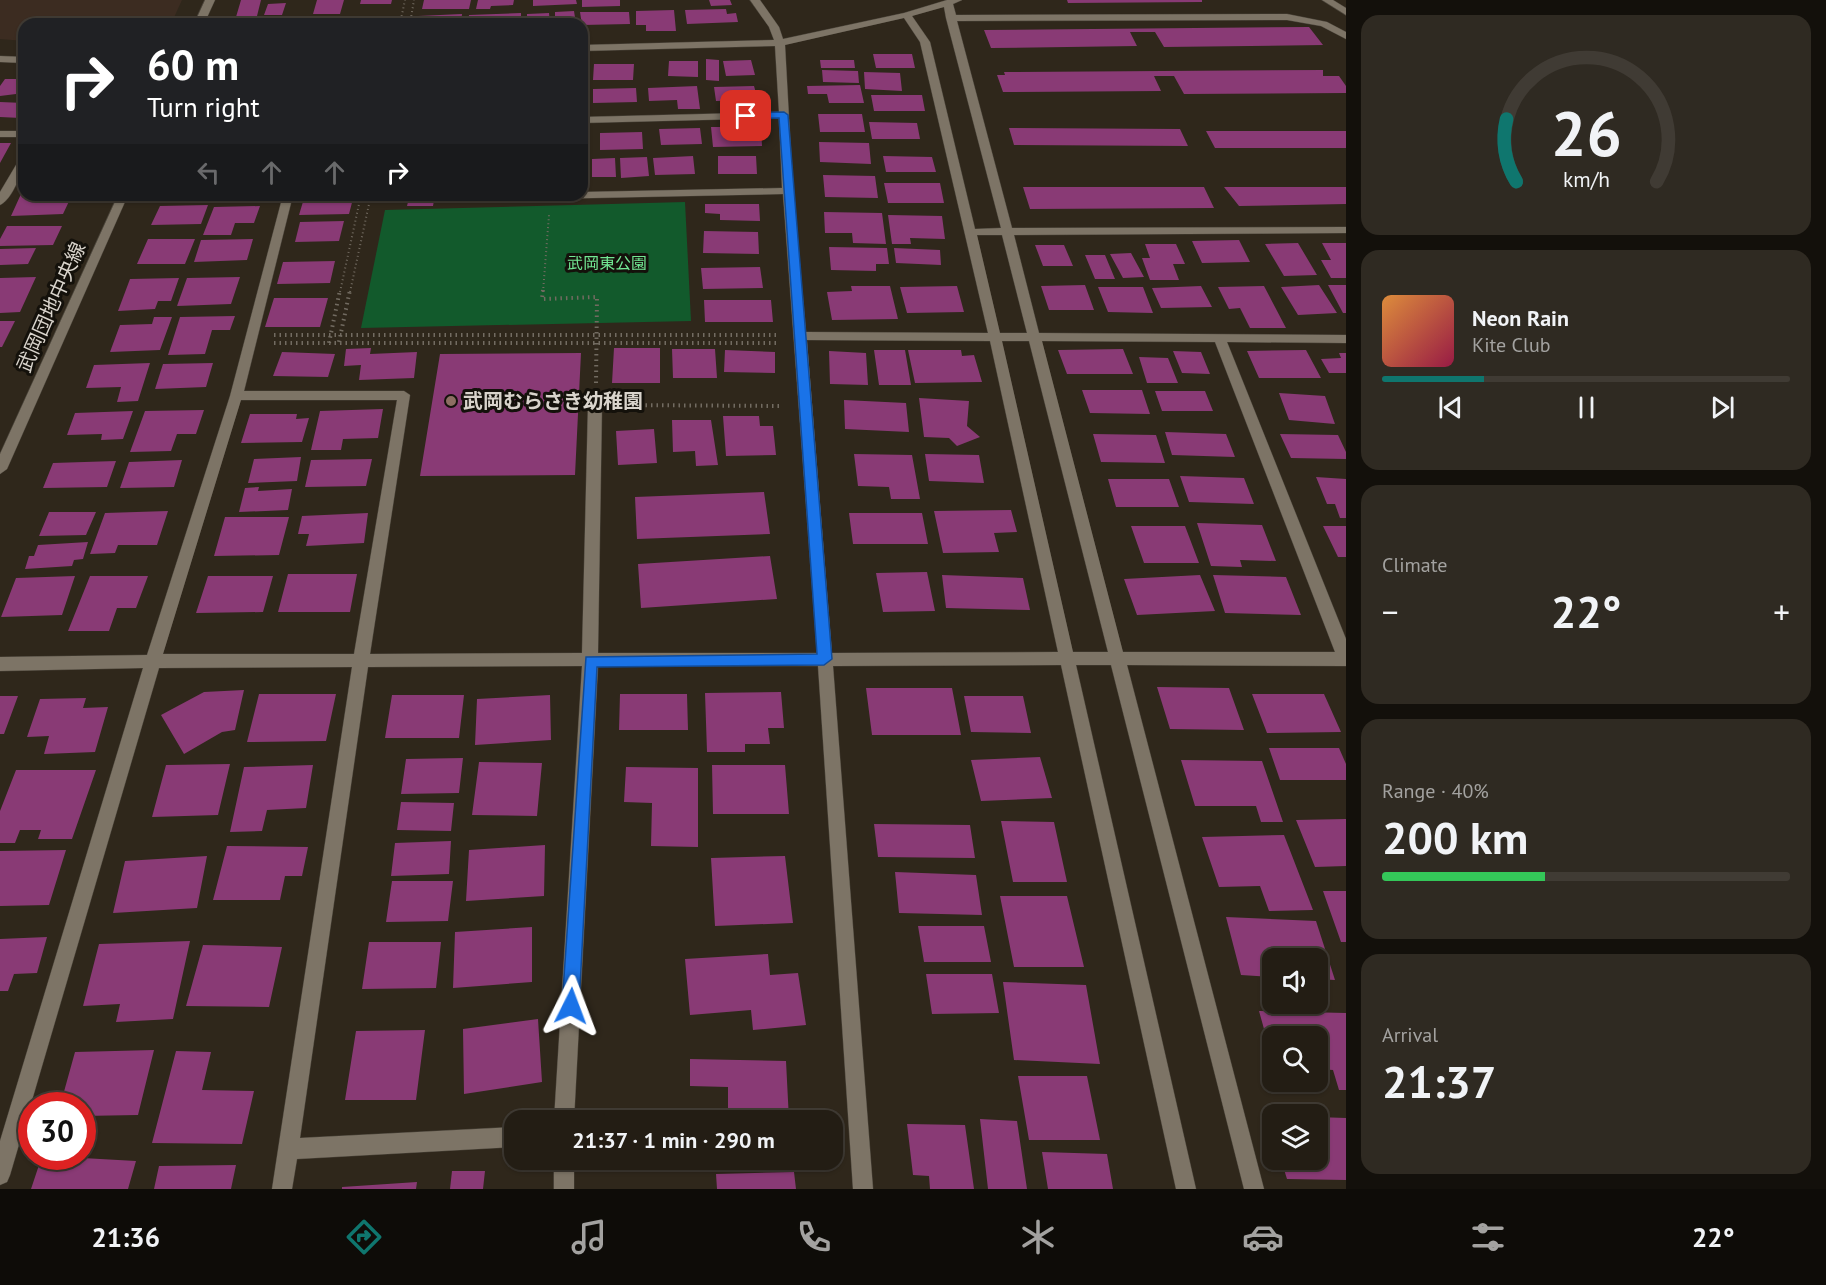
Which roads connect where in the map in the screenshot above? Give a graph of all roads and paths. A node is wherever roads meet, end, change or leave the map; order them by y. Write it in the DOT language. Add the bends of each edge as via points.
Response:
graph roads {
  1 [pos="210,0"];
  2 [pos="405,0"];
  3 [pos="414,0"];
  4 [pos="755,0"];
  5 [pos="1327,0"];
  6 [pos="952,7"];
  7 [pos="1346,12"];
  8 [pos="906,15"];
  9 [pos="202,18"];
  10 [pos="401,18"];
  11 [pos="411,18"];
  12 [pos="1346,36"];
  13 [pos="780,43"];
  14 [pos="588,48"];
  15 [pos="0,59"];
  16 [pos="18,60"];
  17 [pos="784,115"];
  18 [pos="588,120"];
  19 [pos="0,134"];
  20 [pos="18,134"];
  21 [pos="18,170"];
  22 [pos="788,191"];
  23 [pos="588,195"];
  24 [pos="120,201"];
  25 [pos="287,201"];
  26 [pos="360,201"];
  27 [pos="370,201"];
  28 [pos="551,201"];
  29 [pos="0,202"];
  30 [pos="1346,230"];
  31 [pos="969,232"];
  32 [pos="1009,232"];
  33 [pos="597,335"];
  34 [pos="781,335"];
  35 [pos="330,336"];
  36 [pos="340,336"];
  37 [pos="800,336"];
  38 [pos="995,337"];
  39 [pos="1034,337"];
  40 [pos="1219,338"];
  41 [pos="254,339"];
  42 [pos="1346,339"];
  43 [pos="339,342"];
  44 [pos="329,343"];
  45 [pos="596,343"];
  46 [pos="781,343"];
  47 [pos="236,396"];
  48 [pos="595,405"];
  49 [pos="786,406"];
  50 [pos="0,469"];
  51 [pos="1065,658"];
  52 [pos="1117,658"];
  53 [pos="1346,658"];
  54 [pos="824,659"];
  55 [pos="153,660"];
  56 [pos="591,661"];
  57 [pos="361,662"];
  58 [pos="0,664"];
  59 [pos="565,1110"];
  60 [pos="504,1138"];
  61 [pos="289,1149"];
  62 [pos="564,1170"];
  63 [pos="0,1175"];
  64 [pos="282,1189"];
  65 [pos="564,1189"];
  66 [pos="863,1189"];
  67 [pos="1186,1189"];
  68 [pos="1254,1189"];
  1 -- 9 [label="street"];
  2 -- 10 [label="path"];
  3 -- 11 [label="path"];
  4 -- 13 [label="street"];
  5 -- 7 [label="street"];
  6 -- 8 [label="street"];
  6 -- 12 [label="street" via="1287,17 1324,24"];
  6 -- 32 [label="street"];
  8 -- 13 [label="street"];
  8 -- 31 [label="street" via="925,42"];
  13 -- 14 [label="street"];
  13 -- 17 [label="street"];
  15 -- 16 [label="street"];
  17 -- 18 [label="street"];
  17 -- 22 [label="street"];
  19 -- 20 [label="street"];
  21 -- 29 [label="street"];
  22 -- 23 [label="street"];
  22 -- 37 [label="street"];
  24 -- 50 [label="street, 武岡団地中央線"];
  25 -- 41 [label="street"];
  26 -- 35 [label="path"];
  27 -- 36 [label="path"];
  28 -- 33 [label="path" via="542,299 597,297"];
  30 -- 32 [label="street"];
  31 -- 32 [label="street"];
  31 -- 38 [label="street"];
  32 -- 39 [label="street"];
  33 -- 34 [label="path"];
  33 -- 36 [label="path"];
  33 -- 45 [label="path"];
  35 -- 36 [label="path"];
  35 -- 41 [label="path" via="266,335"];
  35 -- 44 [label="path"];
  36 -- 43 [label="path"];
  37 -- 38 [label="street"];
  37 -- 54 [label="street"];
  38 -- 39 [label="street"];
  38 -- 51 [label="street"];
  39 -- 40 [label="street"];
  39 -- 52 [label="street"];
  40 -- 42 [label="street"];
  40 -- 53 [label="street"];
  41 -- 44 [label="path" via="263,343"];
  41 -- 47 [label="street"];
  43 -- 44 [label="path"];
  43 -- 45 [label="path"];
  45 -- 46 [label="path"];
  45 -- 48 [label="path"];
  47 -- 55 [label="street"];
  47 -- 57 [label="street" via="404,395"];
  48 -- 49 [label="path"];
  48 -- 56 [label="street"];
  51 -- 52 [label="street"];
  51 -- 54 [label="street"];
  51 -- 67 [label="street"];
  52 -- 53 [label="street"];
  52 -- 68 [label="street"];
  54 -- 56 [label="street"];
  54 -- 66 [label="street"];
  55 -- 57 [label="street"];
  55 -- 58 [label="street"];
  55 -- 63 [label="street"];
  56 -- 57 [label="street"];
  56 -- 59 [label="street"];
  57 -- 61 [label="street"];
  60 -- 61 [label="street"];
  61 -- 64 [label="street"];
  62 -- 65 [label="street"];
}
